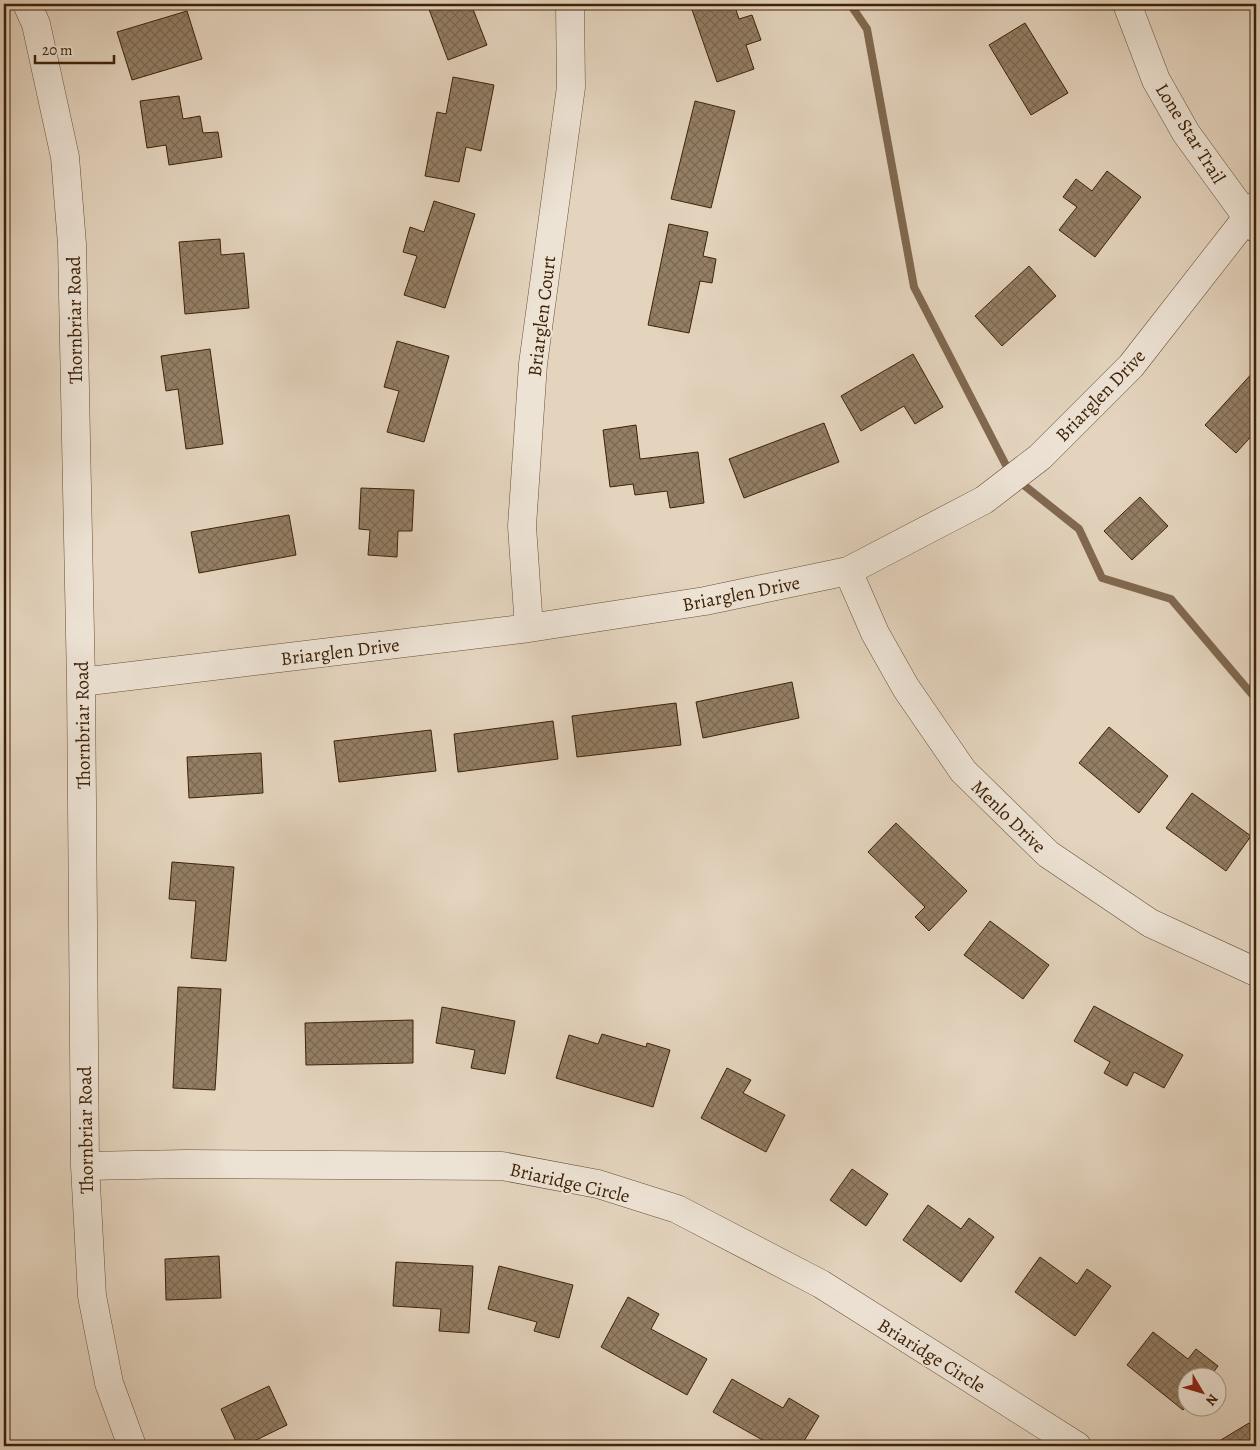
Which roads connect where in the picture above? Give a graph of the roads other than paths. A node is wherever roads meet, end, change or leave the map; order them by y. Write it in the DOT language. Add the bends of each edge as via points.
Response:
graph roads {
  1 [pos="27,4"];
  2 [pos="570,4"];
  3 [pos="1127,4"];
  4 [pos="1253,217"];
  5 [pos="848,571"];
  6 [pos="529,628"];
  7 [pos="81,682"];
  8 [pos="1256,972"];
  9 [pos="85,1166"];
  10 [pos="132,1446"];
  11 [pos="1077,1446"];
  1 -- 7 [label="street, Thornbriar Road" via="36,24 63,148 72,244"];
  2 -- 6 [label="street, Briarglen Court" via="571,87 533,364 523,507"];
  3 -- 4 [label="street, Lone Star Trail" via="1156,80 1182,126"];
  4 -- 5 [label="street, Briarglen Drive" via="1131,366 1040,457 984,500"];
  5 -- 6 [label="street, Briarglen Drive" via="705,601"];
  5 -- 8 [label="street, Menlo Drive" via="875,633 906,688 963,771 998,806 1048,854 1150,923"];
  6 -- 7 [label="street, Briarglen Drive"];
  7 -- 9 [label="street, Thornbriar Road"];
  9 -- 10 [label="street, Thornbriar Road" via="92,1296 109,1383"];
  9 -- 11 [label="street, Briaridge Circle" via="502,1166 598,1184 677,1209 821,1284"];
}
